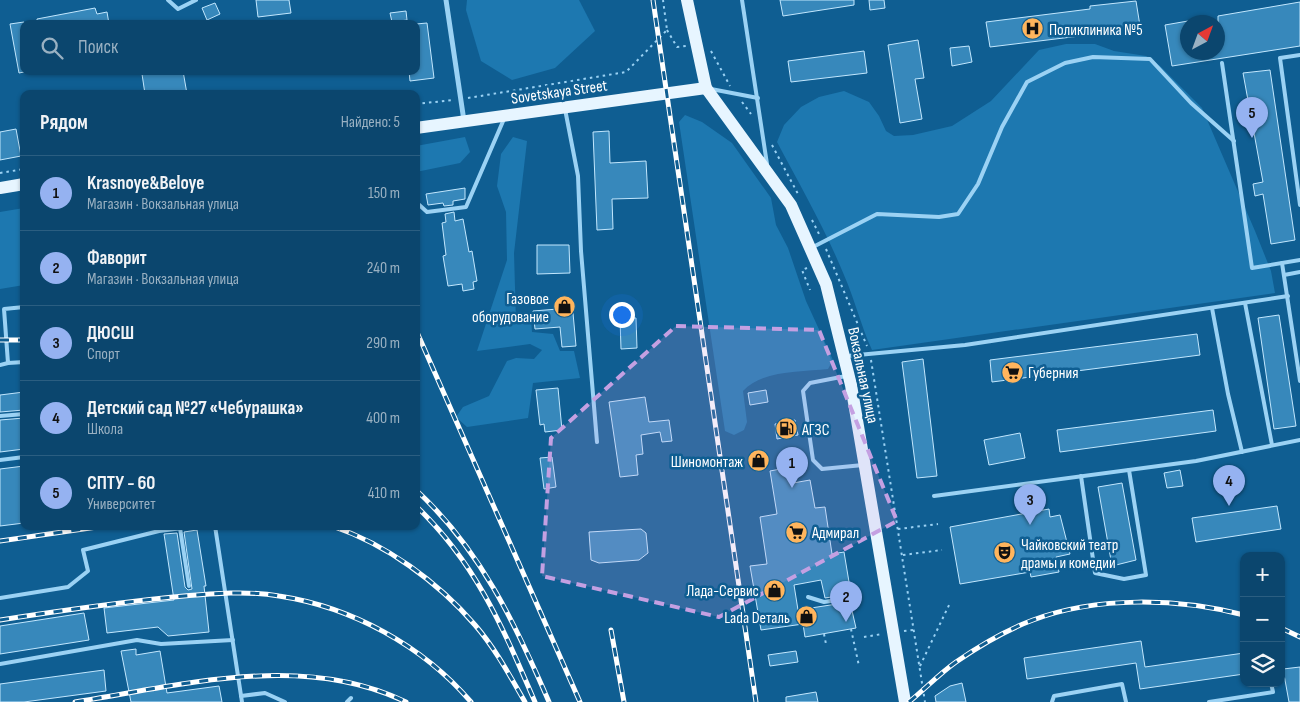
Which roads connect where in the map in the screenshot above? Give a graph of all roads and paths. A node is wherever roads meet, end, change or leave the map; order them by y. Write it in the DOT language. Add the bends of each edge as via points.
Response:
graph roads {
  1 [pos="168,0"];
  2 [pos="196,0"];
  3 [pos="446,0"];
  4 [pos="663,0"];
  5 [pos="687,0"];
  6 [pos="742,0"];
  7 [pos="1300,55"];
  8 [pos="1222,63"];
  9 [pos="706,88"];
  10 [pos="758,98"];
  11 [pos="461,99"];
  12 [pos="420,104"];
  13 [pos="564,106"];
  14 [pos="506,115"];
  15 [pos="464,121"];
  16 [pos="420,127"];
  17 [pos="1234,142"];
  18 [pos="20,170"];
  19 [pos="768,172"];
  20 [pos="0,173"];
  21 [pos="20,185"];
  22 [pos="0,188"];
  23 [pos="420,206"];
  24 [pos="1300,206"];
  25 [pos="811,248"];
  26 [pos="1300,260"];
  27 [pos="1282,263"];
  28 [pos="1300,272"];
  29 [pos="1284,275"];
  30 [pos="1288,296"];
  31 [pos="1245,303"];
  32 [pos="20,307"];
  33 [pos="1212,308"];
  34 [pos="845,356"];
  35 [pos="20,362"];
  36 [pos="8,363"];
  37 [pos="0,365"];
  38 [pos="849,376"];
  39 [pos="1300,380"];
  40 [pos="20,414"];
  41 [pos="0,416"];
  42 [pos="1300,440"];
  43 [pos="597,442"];
  44 [pos="1272,446"];
  45 [pos="1242,452"];
  46 [pos="20,458"];
  47 [pos="0,460"];
  48 [pos="866,464"];
  49 [pos="1129,470"];
  50 [pos="1081,476"];
  51 [pos="934,496"];
  52 [pos="938,524"];
  53 [pos="898,529"];
  54 [pos="166,530"];
  55 [pos="180,530"];
  56 [pos="216,530"];
  57 [pos="942,550"];
  58 [pos="903,556"];
  59 [pos="189,586"];
  60 [pos="808,597"];
  61 [pos="0,598"];
  62 [pos="858,600"];
  63 [pos="950,603"];
  64 [pos="851,629"];
  65 [pos="824,634"];
  66 [pos="233,640"];
  67 [pos="826,644"];
  68 [pos="0,664"];
  69 [pos="859,666"];
  70 [pos="920,667"];
  71 [pos="1272,687"];
  72 [pos="242,696"];
  73 [pos="351,698"];
  74 [pos="242,702"];
  75 [pos="284,702"];
  76 [pos="347,702"];
  77 [pos="905,702"];
  78 [pos="1052,702"];
  79 [pos="1126,702"];
  80 [pos="1209,702"];
  1 -- 2 [label="lane" via="178,9"];
  3 -- 11 [label="street"];
  4 -- 11 [label="path" via="667,30 626,72"];
  5 -- 9 [label="main road"];
  6 -- 10 [label="lane"];
  7 -- 24 [label="lane" via="1280,58"];
  8 -- 17 [label="lane"];
  9 -- 10 [label="lane"];
  9 -- 13 [label="main road, Sovetskaya Street"];
  9 -- 19 [label="main road, Вокзальная улица"];
  10 -- 19 [label="lane"];
  11 -- 12 [label="path"];
  11 -- 15 [label="street"];
  13 -- 14 [label="main road, Sovetskaya Street"];
  13 -- 43 [label="lane" via="578,176"];
  14 -- 15 [label="main road, Sovetskaya Street"];
  14 -- 23 [label="lane" via="466,207 427,212"];
  15 -- 16 [label="main road, Sovetskaya Street"];
  17 -- 25 [label="lane" via="1150,59 1093,57 1065,63 1027,82 1002,127 978,184 958,214 939,217 878,214"];
  17 -- 27 [label="lane" via="1252,268"];
  18 -- 20 [label="path"];
  19 -- 25 [label="main road, Вокзальная улица" via="791,205"];
  21 -- 22 [label="main road"];
  25 -- 34 [label="main road, Вокзальная улица" via="826,284"];
  26 -- 27 [label="lane"];
  27 -- 29 [label="lane"];
  28 -- 29 [label="lane"];
  29 -- 30 [label="lane"];
  30 -- 31 [label="lane"];
  30 -- 39 [label="lane"];
  31 -- 33 [label="lane"];
  31 -- 44 [label="lane"];
  32 -- 36 [label="lane" via="4,309"];
  33 -- 34 [label="lane" via="965,345"];
  33 -- 45 [label="lane"];
  34 -- 38 [label="main road, Вокзальная улица"];
  35 -- 36 [label="lane"];
  36 -- 37 [label="lane"];
  38 -- 48 [label="main road, Вокзальная улица"];
  38 -- 48 [label="lane" via="810,383 803,391 813,460 822,469"];
  40 -- 41 [label="lane"];
  42 -- 44 [label="lane"];
  44 -- 45 [label="lane"];
  45 -- 49 [label="lane"];
  46 -- 47 [label="lane"];
  48 -- 77 [label="main road, Вокзальная улица"];
  49 -- 50 [label="lane"];
  49 -- 50 [label="lane" via="1146,575 1124,579 1095,572"];
  50 -- 51 [label="lane"];
  52 -- 53 [label="path"];
  54 -- 61 [label="lane" via="84,550 88,571 68,587"];
  55 -- 59 [label="lane"];
  56 -- 66 [label="lane"];
  57 -- 58 [label="path"];
  60 -- 62 [label="lane" via="824,602"];
  63 -- 70 [label="path"];
  64 -- 69 [label="path"];
  65 -- 67 [label="path"];
  66 -- 68 [label="lane" via="170,644 137,640"];
  66 -- 72 [label="lane"];
  71 -- 80 [label="lane" via="1273,692"];
  72 -- 74 [label="lane"];
  72 -- 75 [label="lane" via="265,693"];
  73 -- 76 [label="lane"];
  78 -- 79 [label="lane" via="1054,696 1122,684"];
}
